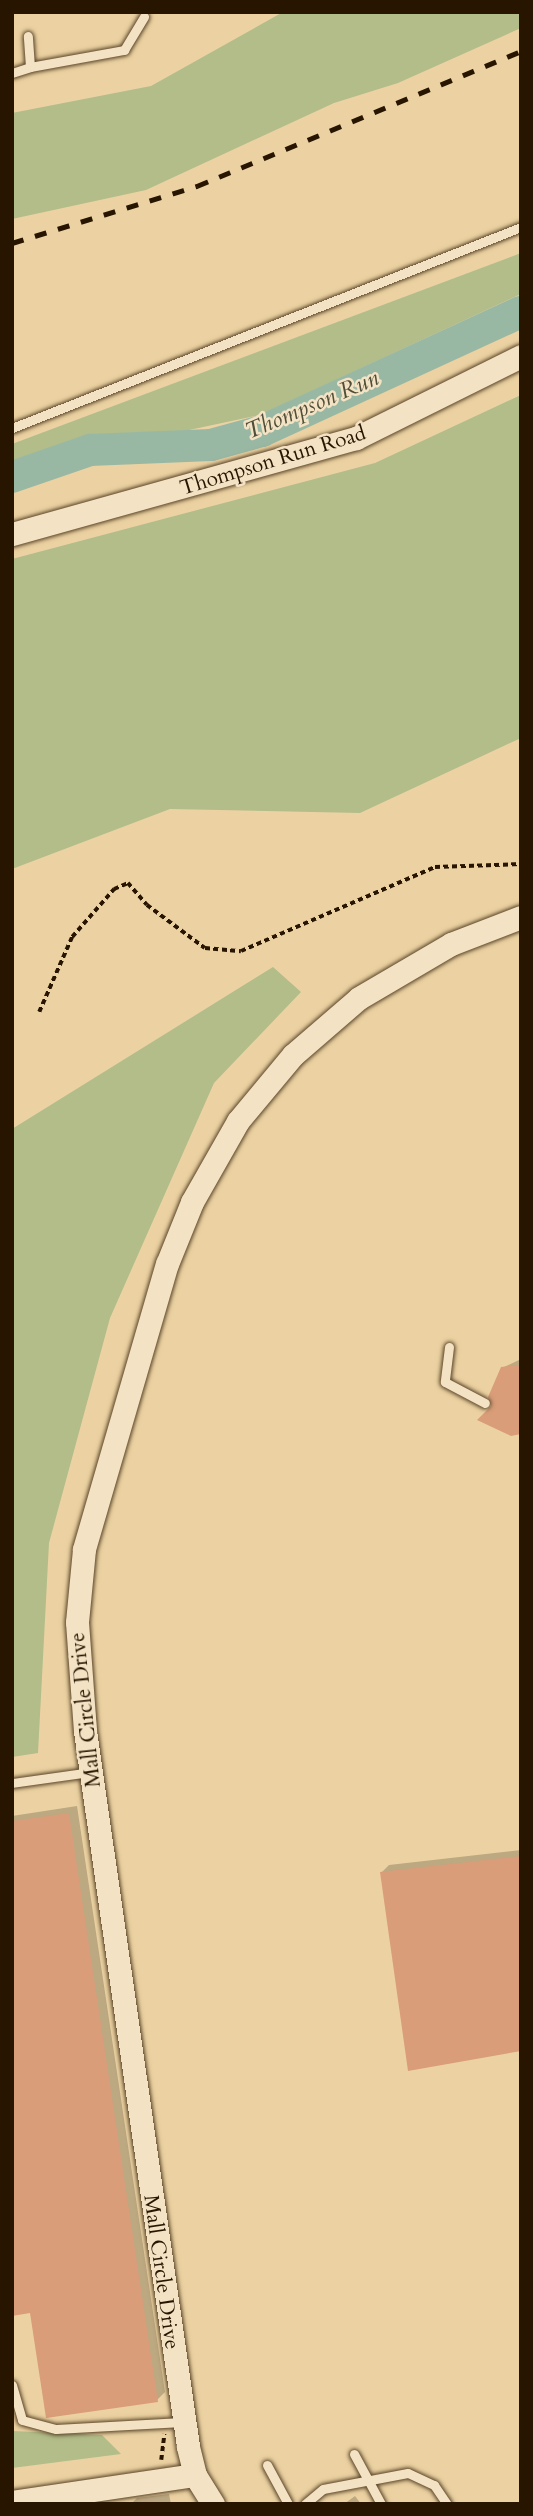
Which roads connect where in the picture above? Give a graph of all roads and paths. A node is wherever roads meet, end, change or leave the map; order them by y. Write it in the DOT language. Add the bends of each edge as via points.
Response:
graph roads {
  1 [pos="144,17"];
  2 [pos="28,36"];
  3 [pos="30,67"];
  4 [pos="12,73"];
  5 [pos="521,227"];
  6 [pos="521,356"];
  7 [pos="12,428"];
  8 [pos="12,534"];
  9 [pos="521,864"];
  10 [pos="521,917"];
  11 [pos="40,1012"];
  12 [pos="449,1347"];
  13 [pos="485,1403"];
  14 [pos="91,1772"];
  15 [pos="12,1783"];
  16 [pos="12,2385"];
  17 [pos="173,2423"];
  18 [pos="354,2454"];
  19 [pos="155,2464"];
  20 [pos="267,2465"];
  21 [pos="195,2476"];
  22 [pos="363,2480"];
  23 [pos="12,2502"];
  24 [pos="214,2504"];
  25 [pos="288,2504"];
  26 [pos="305,2504"];
  27 [pos="381,2504"];
  28 [pos="447,2504"];
  1 -- 3 [label="lane" via="124,50"];
  2 -- 3 [label="lane"];
  3 -- 4 [label="lane"];
  5 -- 7 [label="lane"];
  6 -- 8 [label="street, Thompson Run Road" via="356,438"];
  9 -- 11 [label="path" via="435,867 240,951 205,948 128,883 114,889 72,937"];
  10 -- 14 [label="street, Mall Circle Drive" via="416,961 330,1020 255,1097 204,1177 167,1264 83,1549 78,1664"];
  12 -- 13 [label="lane" via="445,1382"];
  14 -- 15 [label="lane"];
  14 -- 17 [label="street, Mall Circle Drive"];
  16 -- 17 [label="lane" via="22,2420 56,2429"];
  17 -- 19 [label="path" via="165,2455"];
  17 -- 21 [label="street, Mall Circle Drive"];
  18 -- 22 [label="lane"];
  20 -- 25 [label="lane"];
  21 -- 23 [label="street"];
  21 -- 24 [label="street, Mall Circle Drive"];
  22 -- 26 [label="lane" via="323,2489"];
  22 -- 27 [label="lane"];
  22 -- 28 [label="lane" via="408,2473 434,2485"];
}
